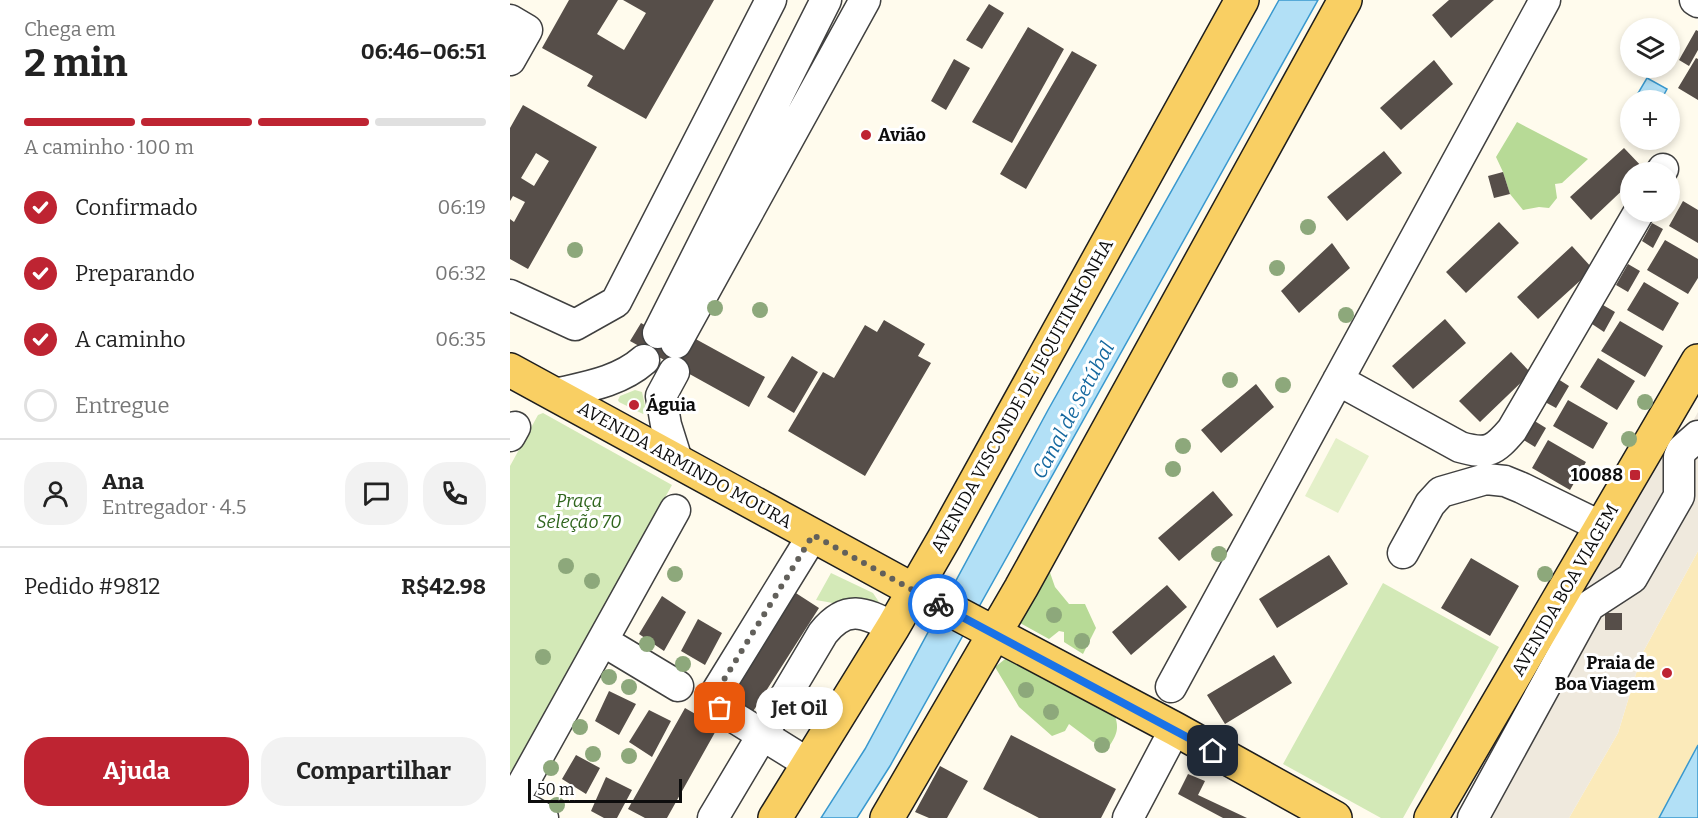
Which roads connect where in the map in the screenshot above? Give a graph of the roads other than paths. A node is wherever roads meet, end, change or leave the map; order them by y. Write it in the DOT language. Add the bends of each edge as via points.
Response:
graph roads {
  1 [pos="771,0"];
  2 [pos="826,0"];
  3 [pos="865,0"];
  4 [pos="1242,0"];
  5 [pos="1345,0"];
  6 [pos="1545,0"];
  7 [pos="510,20"];
  8 [pos="510,60"];
  9 [pos="1633,222"];
  10 [pos="510,295"];
  11 [pos="1698,361"];
  12 [pos="510,370"];
  13 [pos="1338,380"];
  14 [pos="555,394"];
  15 [pos="1698,436"];
  16 [pos="677,460"];
  17 [pos="675,510"];
  18 [pos="1602,527"];
  19 [pos="813,535"];
  20 [pos="1403,554"];
  21 [pos="926,597"];
  22 [pos="893,627"];
  23 [pos="985,629"];
  24 [pos="603,641"];
  25 [pos="678,686"];
  26 [pos="1171,687"];
  27 [pos="1175,729"];
  28 [pos="762,734"];
  29 [pos="809,764"];
  30 [pos="511,802"];
  31 [pos="543,818"];
  32 [pos="713,818"];
  33 [pos="775,818"];
  34 [pos="887,818"];
  35 [pos="1128,818"];
  36 [pos="1335,818"];
  37 [pos="1431,818"];
  38 [pos="1473,818"];
  1 -- 10 [label="street" via="616,302 575,325"];
  2 -- 3 [label="street" via="667,338"];
  4 -- 21 [label="main road, AVENIDA VISCONDE DE JEQUITINHONHA" via="945,537"];
  5 -- 23 [label="main road" via="1021,588"];
  6 -- 13 [label="street"];
  7 -- 8 [label="street" via="527,30"];
  9 -- 13 [label="street" via="1512,430 1493,450 1477,452 1460,447"];
  11 -- 18 [label="main road, AVENIDA BOA VIAGEM"];
  12 -- 14 [label="main road, AVENIDA ARMINDO MOURA"];
  13 -- 26 [label="street"];
  14 -- 16 [label="main road, AVENIDA ARMINDO MOURA"];
  14 -- 16 [label="street" via="595,385 635,366 649,381 668,384 666,425"];
  15 -- 38 [label="street" via="1682,450 1679,496 1632,578 1589,606"];
  16 -- 19 [label="main road, AVENIDA ARMINDO MOURA"];
  17 -- 24 [label="street"];
  18 -- 20 [label="street" via="1505,481 1486,479 1441,492 1430,504"];
  18 -- 37 [label="main road, AVENIDA BOA VIAGEM"];
  19 -- 21 [label="main road, AVENIDA ARMINDO MOURA"];
  19 -- 28 [label="street" via="717,691 720,708"];
  21 -- 22 [label="main road, AVENIDA VISCONDE DE JEQUITINHONHA"];
  21 -- 23 [label="main road, AVENIDA ARMINDO MOURA"];
  22 -- 28 [label="street" via="860,613 829,625"];
  22 -- 29 [label="main road, AVENIDA VISCONDE DE JEQUITINHONHA"];
  23 -- 27 [label="main road, AVENIDA ARMINDO MOURA"];
  23 -- 34 [label="main road"];
  24 -- 25 [label="street"];
  24 -- 30 [label="street"];
  27 -- 35 [label="street"];
  27 -- 36 [label="main road, AVENIDA ARMINDO MOURA"];
  28 -- 29 [label="street"];
  28 -- 32 [label="street"];
  29 -- 33 [label="main road, AVENIDA VISCONDE DE JEQUITINHONHA"];
  30 -- 31 [label="street"];
}
